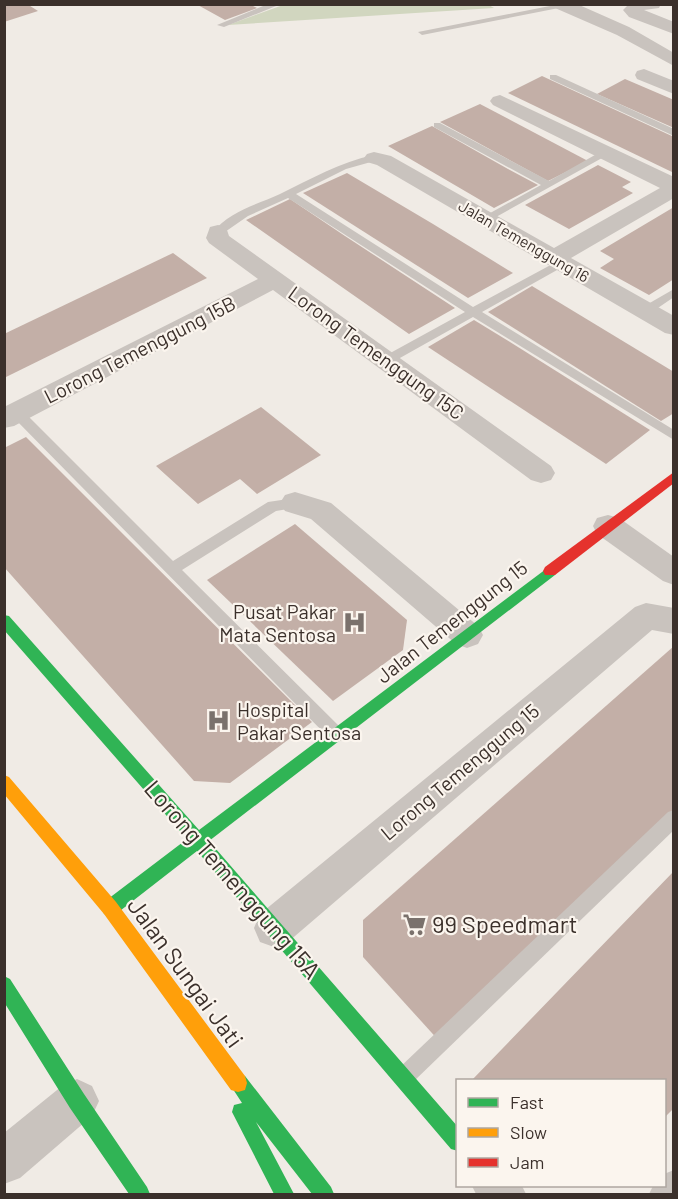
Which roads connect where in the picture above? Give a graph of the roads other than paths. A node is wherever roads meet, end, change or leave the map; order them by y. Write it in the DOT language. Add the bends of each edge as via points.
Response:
graph roads {
  1 [pos="277,4"];
  2 [pos="654,4"];
  3 [pos="563,5"];
  4 [pos="221,25"];
  5 [pos="674,29"];
  6 [pos="422,32"];
  7 [pos="674,62"];
  8 [pos="644,75"];
  9 [pos="553,77"];
  10 [pos="674,88"];
  11 [pos="500,101"];
  12 [pos="437,125"];
  13 [pos="674,133"];
  14 [pos="606,153"];
  15 [pos="374,158"];
  16 [pos="549,185"];
  17 [pos="674,188"];
  18 [pos="289,194"];
  19 [pos="487,219"];
  20 [pos="218,231"];
  21 [pos="557,260"];
  22 [pos="275,280"];
  23 [pos="674,292"];
  24 [pos="645,311"];
  25 [pos="474,313"];
  26 [pos="674,327"];
  27 [pos="387,360"];
  28 [pos="10,416"];
  29 [pos="674,436"];
  30 [pos="540,473"];
  31 [pos="674,476"];
  32 [pos="295,503"];
  33 [pos="608,526"];
  34 [pos="172,569"];
  35 [pos="674,573"];
  36 [pos="660,618"];
  37 [pos="4,620"];
  38 [pos="467,635"];
  39 [pos="337,735"];
  40 [pos="4,782"];
  41 [pos="674,818"];
  42 [pos="198,840"];
  43 [pos="110,908"];
  44 [pos="274,928"];
  45 [pos="4,985"];
  46 [pos="200,1033"];
  47 [pos="403,1078"];
  48 [pos="87,1114"];
  49 [pos="456,1140"];
  50 [pos="4,1162"];
  51 [pos="145,1178"];
  52 [pos="140,1194"];
  53 [pos="284,1194"];
  54 [pos="324,1194"];
  1 -- 4 [label="lane"];
  2 -- 5 [label="street" via="632,10"];
  3 -- 6 [label="lane"];
  3 -- 7 [label="street" via="623,32"];
  8 -- 10 [label="street"];
  9 -- 13 [label="lane"];
  11 -- 14 [label="street"];
  12 -- 16 [label="lane"];
  14 -- 16 [label="lane"];
  14 -- 17 [label="street"];
  15 -- 18 [label="lane" via="361,160"];
  15 -- 19 [label="street, Jalan Temenggung 16"];
  16 -- 19 [label="lane"];
  17 -- 21 [label="street"];
  18 -- 20 [label="lane"];
  18 -- 25 [label="lane"];
  19 -- 21 [label="street, Jalan Temenggung 16"];
  20 -- 22 [label="street, Lorong Temenggung 15C" via="218,238"];
  21 -- 24 [label="street, Jalan Temenggung 16"];
  21 -- 25 [label="lane"];
  22 -- 27 [label="street, Lorong Temenggung 15C"];
  22 -- 28 [label="street, Lorong Temenggung 15B"];
  23 -- 24 [label="lane"];
  24 -- 26 [label="street, Jalan Temenggung 16"];
  25 -- 27 [label="lane"];
  25 -- 29 [label="lane"];
  27 -- 30 [label="street, Lorong Temenggung 15C"];
  28 -- 34 [label="lane"];
  31 -- 33 [label="street, Jalan Temenggung 15"];
  32 -- 34 [label="lane" via="273,506"];
  32 -- 38 [label="street" via="321,512"];
  33 -- 35 [label="street"];
  33 -- 38 [label="street, Jalan Temenggung 15"];
  34 -- 39 [label="lane"];
  36 -- 44 [label="street, Lorong Temenggung 15"];
  37 -- 42 [label="street, Lorong Temenggung 15A"];
  38 -- 39 [label="street, Jalan Temenggung 15"];
  39 -- 42 [label="street, Jalan Temenggung 15"];
  40 -- 43 [label="street, Jalan Sungai Jati"];
  41 -- 47 [label="lane"];
  42 -- 43 [label="street, Jalan Temenggung 15"];
  42 -- 44 [label="street, Lorong Temenggung 15A"];
  43 -- 46 [label="street, Jalan Sungai Jati"];
  44 -- 47 [label="street, Lorong Temenggung 15A"];
  45 -- 48 [label="street"];
  46 -- 53 [label="street"];
  46 -- 54 [label="street, Jalan Sungai Jati"];
  47 -- 49 [label="street, Lorong Temenggung 15A"];
  48 -- 50 [label="street"];
  48 -- 51 [label="street"];
  48 -- 52 [label="street"];
}
